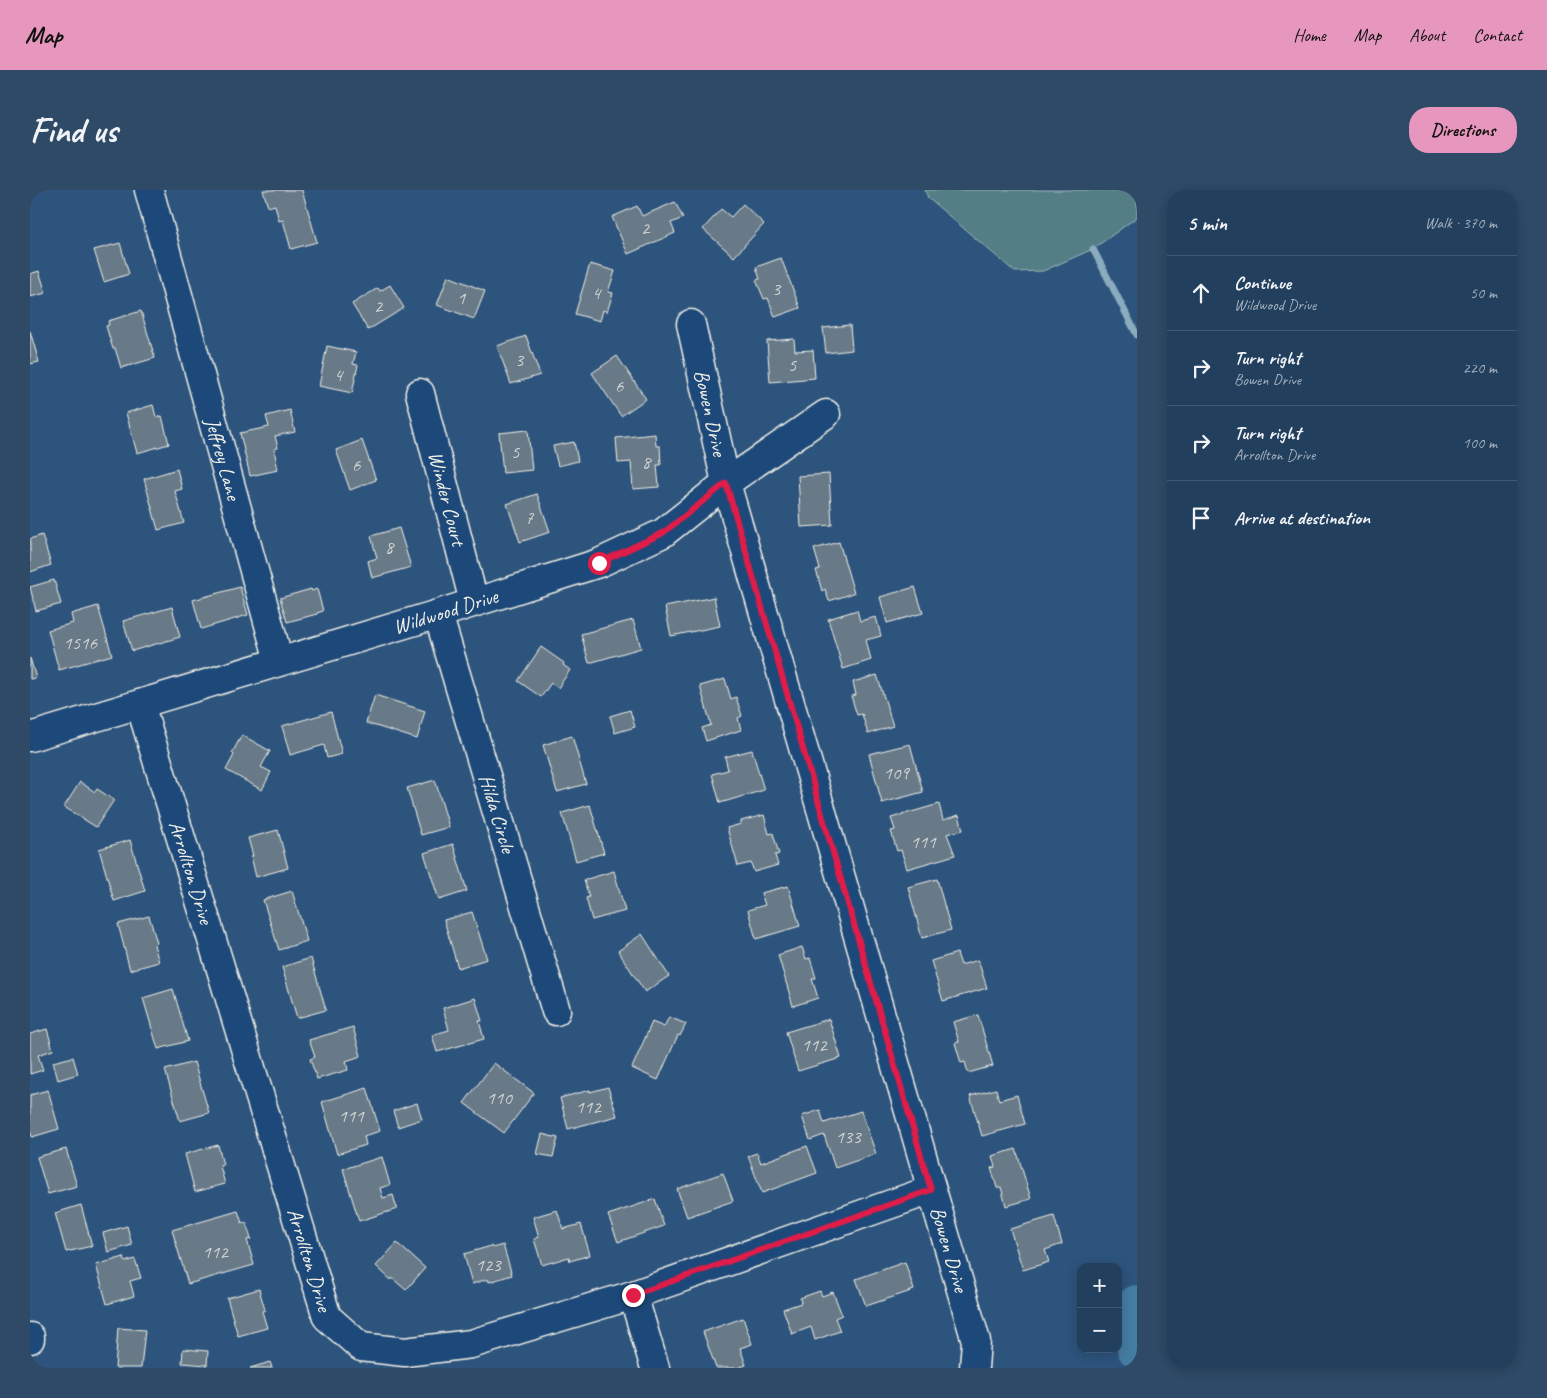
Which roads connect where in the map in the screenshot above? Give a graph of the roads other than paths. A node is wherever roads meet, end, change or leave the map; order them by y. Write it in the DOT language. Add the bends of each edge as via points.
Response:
graph roads {
  1 [pos="150,190"];
  2 [pos="691,324"];
  3 [pos="420,393"];
  4 [pos="826,414"];
  5 [pos="726,483"];
  6 [pos="474,602"];
  7 [pos="438,614"];
  8 [pos="279,661"];
  9 [pos="140,704"];
  10 [pos="30,737"];
  11 [pos="556,1011"];
  12 [pos="931,1190"];
  13 [pos="633,1295"];
  14 [pos="655,1368"];
  15 [pos="974,1368"];
  1 -- 8 [label="street, Jeffrey Lane"];
  2 -- 5 [label="street, Bowen Drive"];
  3 -- 6 [label="street, Winder Court"];
  4 -- 5 [label="street, Wildwood Drive"];
  5 -- 6 [label="street, Wildwood Drive" via="655,537 599,563"];
  5 -- 12 [label="street, Bowen Drive"];
  6 -- 7 [label="street, Wildwood Drive"];
  7 -- 8 [label="street, Wildwood Drive"];
  7 -- 11 [label="street, Hilda Circle"];
  8 -- 9 [label="street, Wildwood Drive"];
  9 -- 10 [label="street, Wildwood Drive"];
  9 -- 13 [label="street, Arrollton Drive" via="328,1317 361,1347 405,1352 471,1344"];
  12 -- 13 [label="street, Arrollton Drive"];
  12 -- 15 [label="street, Bowen Drive" via="976,1342"];
  13 -- 14 [label="street"];
}
